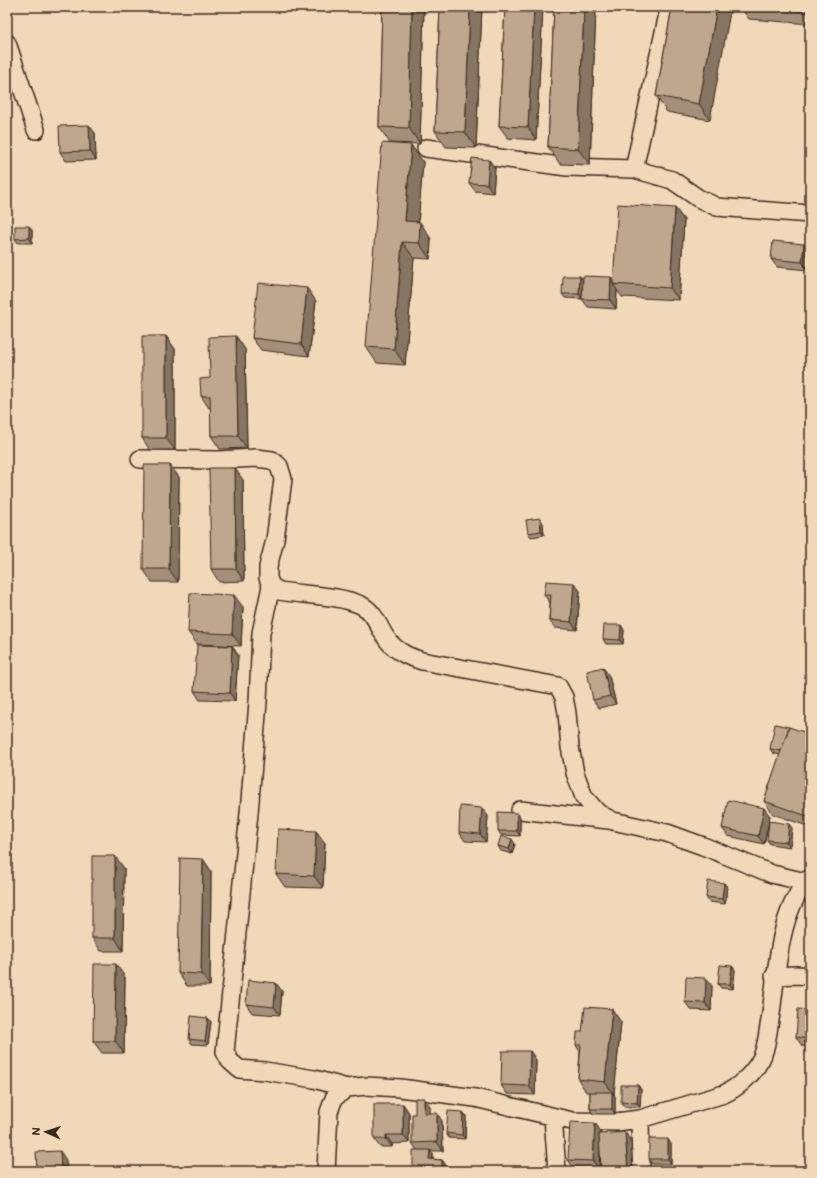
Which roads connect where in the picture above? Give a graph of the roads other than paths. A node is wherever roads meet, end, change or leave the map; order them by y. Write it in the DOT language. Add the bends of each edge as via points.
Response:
graph roads {
  1 [pos="668,14"];
  2 [pos="7,43"];
  3 [pos="36,130"];
  4 [pos="426,148"];
  5 [pos="634,169"];
  6 [pos="810,214"];
  7 [pos="140,460"];
  8 [pos="271,586"];
  9 [pos="520,810"];
  10 [pos="613,821"];
  11 [pos="808,880"];
  12 [pos="774,976"];
  13 [pos="810,976"];
  14 [pos="347,1088"];
  15 [pos="553,1116"];
  16 [pos="640,1119"];
  17 [pos="326,1171"];
  18 [pos="557,1171"];
  19 [pos="641,1171"];
  1 -- 5 [label="street"];
  2 -- 3 [label="street"];
  4 -- 5 [label="street" via="567,167"];
  5 -- 6 [label="street" via="672,180 698,198 718,207"];
  7 -- 8 [label="street" via="256,458 272,460 279,466 284,479 275,540 268,567"];
  8 -- 10 [label="street" via="279,591 340,599 360,605 378,622 395,649 422,661 558,686 564,697 570,747 579,785 584,797 598,813"];
  8 -- 14 [label="street" via="261,633 249,813 225,1052 239,1069 314,1079"];
  9 -- 10 [label="street"];
  10 -- 11 [label="street" via="668,833 757,869"];
  11 -- 12 [label="street" via="796,898 784,929"];
  12 -- 13 [label="street"];
  12 -- 16 [label="street" via="766,1043 761,1059 745,1080 736,1089 724,1094"];
  14 -- 15 [label="street" via="400,1088 474,1098"];
  14 -- 17 [label="street" via="334,1098 329,1112"];
  15 -- 16 [label="street" via="579,1121 616,1122"];
  15 -- 18 [label="street"];
  16 -- 19 [label="street"];
}
